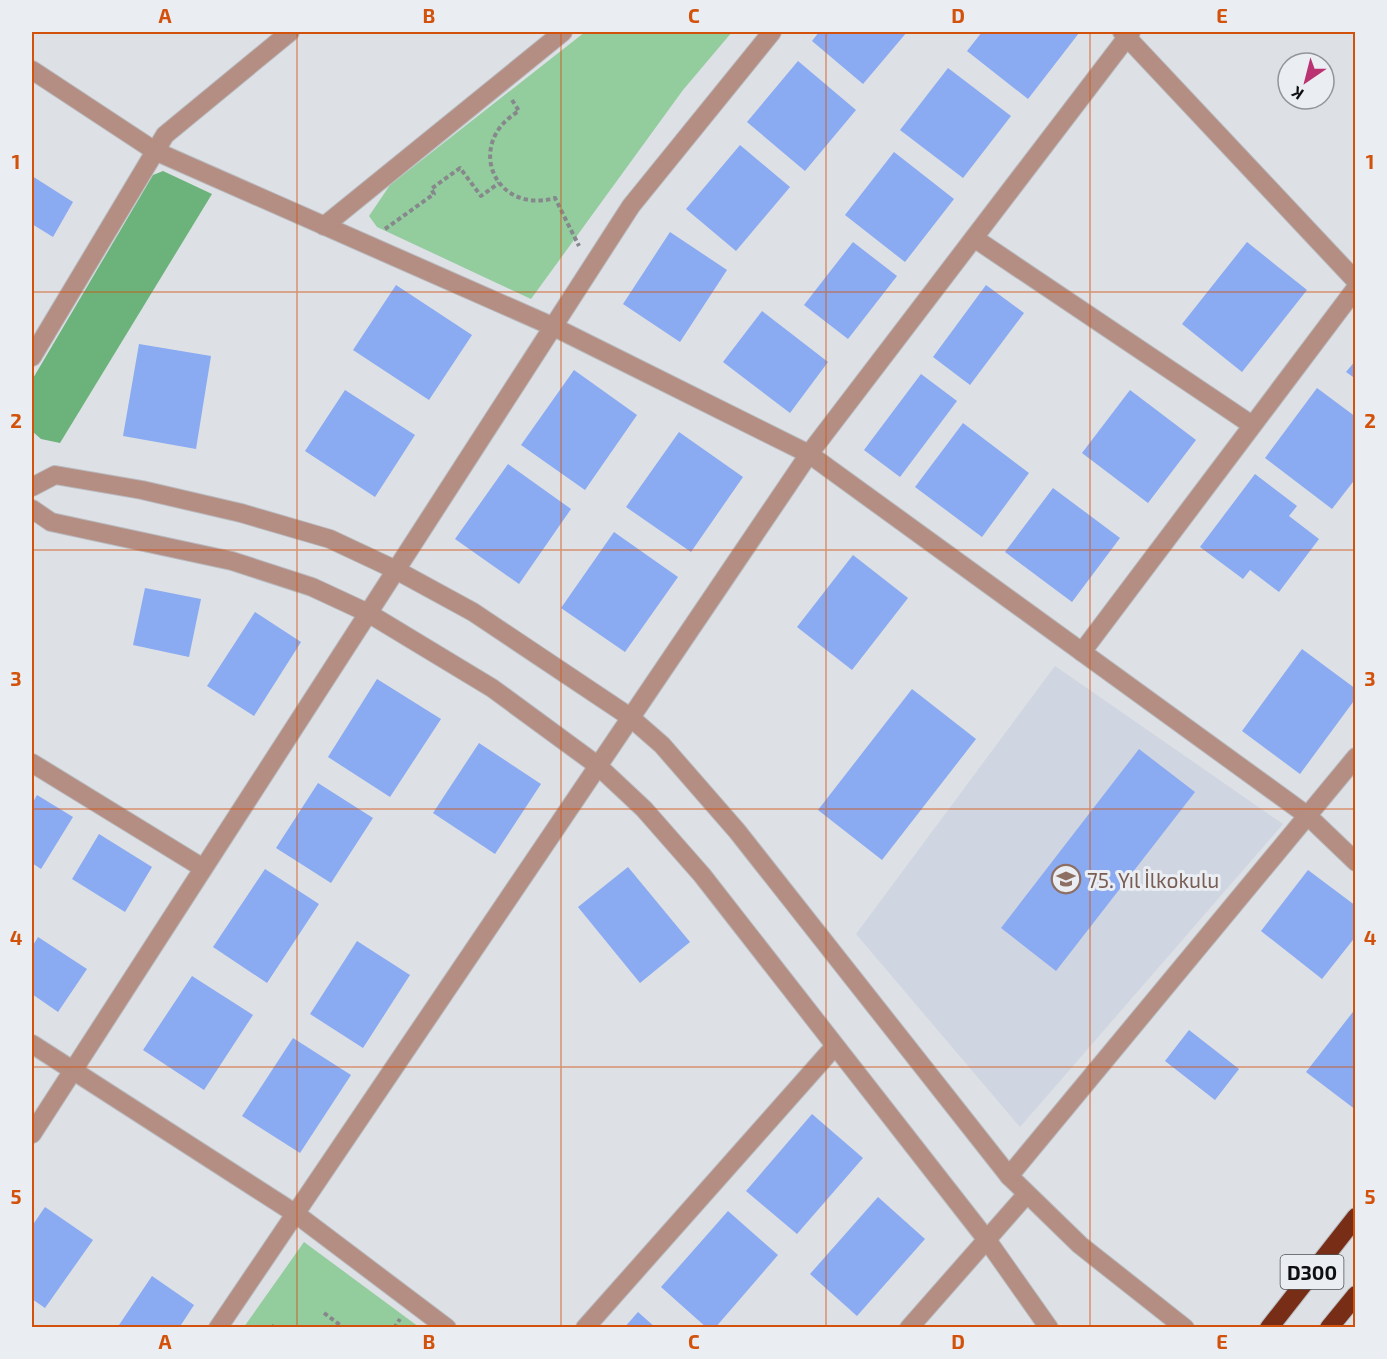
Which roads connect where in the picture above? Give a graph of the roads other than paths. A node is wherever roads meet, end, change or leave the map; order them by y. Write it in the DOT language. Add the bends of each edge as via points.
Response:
graph roads {
  1 [pos="290,32"];
  2 [pos="563,32"];
  3 [pos="772,32"];
  4 [pos="1127,33"];
  5 [pos="32,70"];
  6 [pos="155,151"];
  7 [pos="324,226"];
  8 [pos="974,238"];
  9 [pos="1356,281"];
  10 [pos="1356,288"];
  11 [pos="554,327"];
  12 [pos="32,357"];
  13 [pos="1252,425"];
  14 [pos="809,454"];
  15 [pos="32,487"];
  16 [pos="32,509"];
  17 [pos="396,570"];
  18 [pos="368,613"];
  19 [pos="1082,652"];
  20 [pos="630,717"];
  21 [pos="1356,757"];
  22 [pos="32,764"];
  23 [pos="597,765"];
  24 [pos="1308,816"];
  25 [pos="1356,862"];
  26 [pos="203,868"];
  27 [pos="32,1044"];
  28 [pos="835,1046"];
  29 [pos="74,1069"];
  30 [pos="32,1134"];
  31 [pos="1009,1176"];
  32 [pos="1026,1195"];
  33 [pos="296,1214"];
  34 [pos="1356,1216"];
  35 [pos="987,1240"];
  36 [pos="1356,1295"];
  37 [pos="218,1328"];
  38 [pos="447,1328"];
  39 [pos="585,1328"];
  40 [pos="909,1328"];
  41 [pos="1049,1328"];
  42 [pos="1185,1328"];
  43 [pos="1269,1328"];
  44 [pos="1329,1328"];
  1 -- 6 [label="street" via="165,135"];
  2 -- 7 [label="street"];
  3 -- 11 [label="street" via="631,206"];
  4 -- 8 [label="street"];
  4 -- 9 [label="street"];
  5 -- 6 [label="street"];
  6 -- 7 [label="street"];
  6 -- 12 [label="street"];
  7 -- 11 [label="street"];
  8 -- 13 [label="street"];
  8 -- 14 [label="street"];
  10 -- 13 [label="street"];
  11 -- 14 [label="street"];
  11 -- 17 [label="street"];
  13 -- 19 [label="street"];
  14 -- 19 [label="street"];
  14 -- 20 [label="street"];
  15 -- 17 [label="street" via="55,475 142,490 330,539"];
  16 -- 18 [label="street" via="51,522 232,561 312,587"];
  17 -- 18 [label="street"];
  17 -- 20 [label="street" via="472,612"];
  18 -- 23 [label="street" via="492,688"];
  18 -- 26 [label="street"];
  19 -- 24 [label="street"];
  20 -- 23 [label="street"];
  20 -- 31 [label="street" via="662,745 737,831"];
  21 -- 24 [label="street"];
  22 -- 26 [label="street"];
  23 -- 28 [label="street" via="644,809 702,875"];
  23 -- 33 [label="street"];
  24 -- 25 [label="street"];
  24 -- 31 [label="street"];
  26 -- 29 [label="street"];
  27 -- 29 [label="street"];
  28 -- 35 [label="street"];
  28 -- 39 [label="street"];
  29 -- 30 [label="street"];
  29 -- 33 [label="street"];
  31 -- 32 [label="street"];
  32 -- 35 [label="street"];
  32 -- 42 [label="street" via="1080,1245"];
  33 -- 37 [label="street"];
  33 -- 38 [label="street"];
  34 -- 43 [label="highway, D300"];
  35 -- 40 [label="street"];
  35 -- 41 [label="street"];
  36 -- 44 [label="highway, D300"];
}
